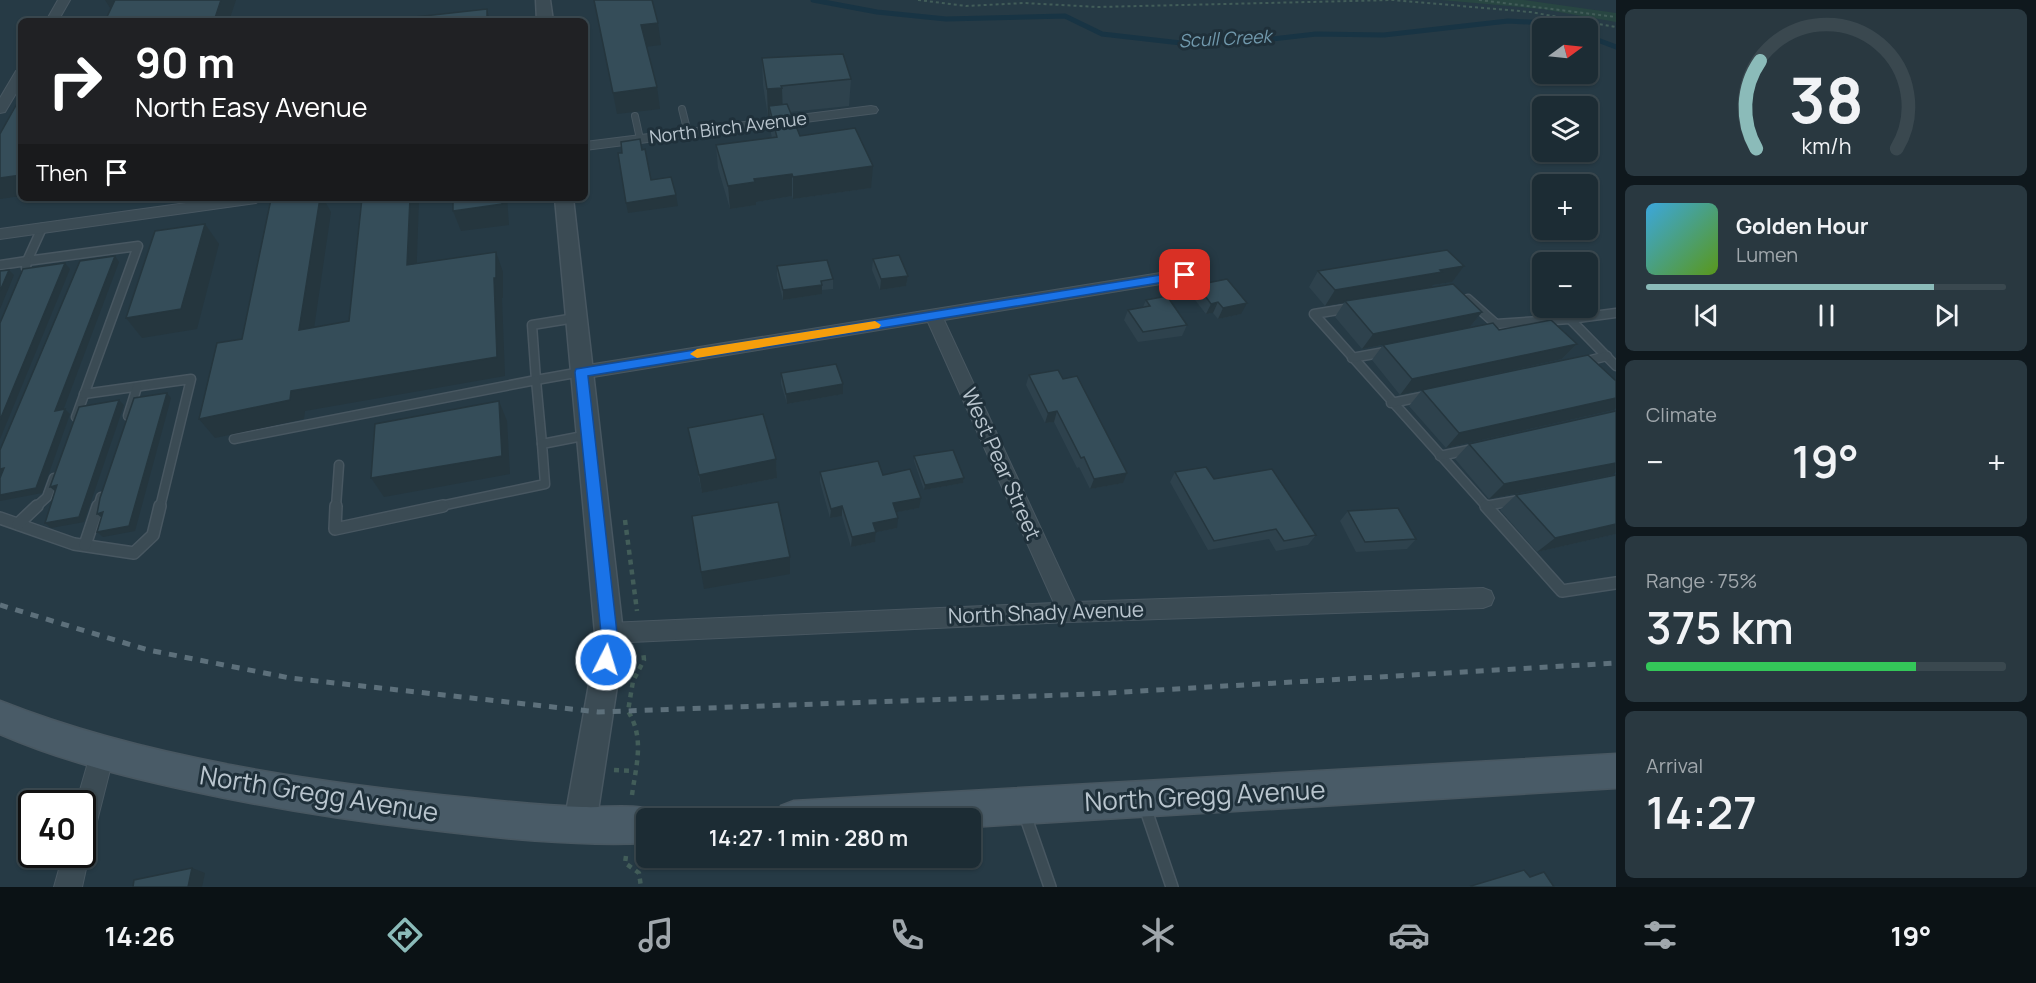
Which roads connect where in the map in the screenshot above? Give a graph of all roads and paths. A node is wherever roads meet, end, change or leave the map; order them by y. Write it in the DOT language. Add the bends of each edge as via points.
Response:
graph roads {
  1 [pos="64,0"];
  2 [pos="543,0"];
  3 [pos="918,0"];
  4 [pos="1479,0"];
  5 [pos="1404,1"];
  6 [pos="1616,17"];
  7 [pos="54,18"];
  8 [pos="545,18"];
  9 [pos="1616,27"];
  10 [pos="18,79"];
  11 [pos="0,109"];
  12 [pos="682,109"];
  13 [pos="870,110"];
  14 [pos="635,116"];
  15 [pos="688,133"];
  16 [pos="640,139"];
  17 [pos="588,146"];
  18 [pos="235,201"];
  19 [pos="564,201"];
  20 [pos="42,228"];
  21 [pos="0,234"];
  22 [pos="83,254"];
  23 [pos="27,261"];
  24 [pos="79,264"];
  25 [pos="0,265"];
  26 [pos="1185,275"];
  27 [pos="22,278"];
  28 [pos="1458,290"];
  29 [pos="1358,306"];
  30 [pos="1616,313"];
  31 [pos="934,316"];
  32 [pos="575,318"];
  33 [pos="1570,319"];
  34 [pos="1395,350"];
  35 [pos="1607,356"];
  36 [pos="1352,358"];
  37 [pos="1573,364"];
  38 [pos="1616,366"];
  39 [pos="581,372"];
  40 [pos="536,380"];
  41 [pos="137,387"];
  42 [pos="1437,393"];
  43 [pos="84,394"];
  44 [pos="1391,403"];
  45 [pos="126,421"];
  46 [pos="73,425"];
  47 [pos="588,435"];
  48 [pos="234,439"];
  49 [pos="542,444"];
  50 [pos="1484,446"];
  51 [pos="1440,456"];
  52 [pos="339,465"];
  53 [pos="58,466"];
  54 [pos="104,489"];
  55 [pos="1529,498"];
  56 [pos="1485,507"];
  57 [pos="0,518"];
  58 [pos="18,524"];
  59 [pos="85,545"];
  60 [pos="1616,583"];
  61 [pos="1483,598"];
  62 [pos="1069,612"];
  63 [pos="609,633"];
  64 [pos="0,717"];
  65 [pos="102,754"];
  66 [pos="1616,771"];
  67 [pos="92,790"];
  68 [pos="1143,800"];
  69 [pos="1022,807"];
  70 [pos="981,809"];
  71 [pos="580,824"];
  72 [pos="636,825"];
  73 [pos="625,863"];
  74 [pos="73,868"];
  75 [pos="68,887"];
  76 [pos="641,887"];
  77 [pos="1050,887"];
  78 [pos="1172,887"];
  1 -- 7 [label="street"];
  2 -- 8 [label="street"];
  3 -- 5 [label="path" via="966,6 1024,3 1098,7"];
  4 -- 6 [label="path"];
  5 -- 9 [label="path" via="1530,12"];
  10 -- 11 [label="street"];
  12 -- 15 [label="lane"];
  13 -- 15 [label="street, North Birch Avenue"];
  14 -- 16 [label="lane"];
  15 -- 16 [label="street, North Birch Avenue"];
  16 -- 17 [label="street, North Birch Avenue"];
  18 -- 20 [label="street"];
  19 -- 32 [label="street"];
  20 -- 21 [label="street"];
  20 -- 23 [label="lane"];
  22 -- 23 [label="lane"];
  22 -- 24 [label="lane"];
  22 -- 43 [label="lane" via="138,246"];
  23 -- 25 [label="lane"];
  23 -- 27 [label="lane"];
  26 -- 31 [label="street"];
  28 -- 33 [label="lane" via="1492,326"];
  29 -- 36 [label="lane" via="1314,314"];
  30 -- 33 [label="lane"];
  31 -- 39 [label="street"];
  31 -- 62 [label="street, West Pear Street"];
  32 -- 39 [label="street"];
  32 -- 40 [label="lane" via="532,325"];
  33 -- 35 [label="lane"];
  34 -- 36 [label="lane"];
  35 -- 37 [label="lane"];
  35 -- 38 [label="lane"];
  36 -- 44 [label="lane"];
  39 -- 40 [label="lane"];
  39 -- 47 [label="street"];
  40 -- 48 [label="lane"];
  40 -- 49 [label="lane"];
  41 -- 43 [label="lane"];
  41 -- 45 [label="lane"];
  41 -- 59 [label="lane" via="191,379 153,535 134,553"];
  42 -- 44 [label="lane"];
  43 -- 46 [label="lane"];
  44 -- 51 [label="lane"];
  47 -- 49 [label="lane"];
  47 -- 63 [label="street"];
  49 -- 52 [label="lane" via="545,484 334,529"];
  50 -- 51 [label="lane"];
  51 -- 56 [label="lane"];
  53 -- 58 [label="lane" via="47,497"];
  54 -- 59 [label="lane"];
  55 -- 56 [label="lane"];
  56 -- 60 [label="lane" via="1562,591"];
  57 -- 58 [label="lane"];
  58 -- 59 [label="lane"];
  61 -- 62 [label="street, North Shady Avenue"];
  62 -- 63 [label="street, North Shady Avenue"];
  63 -- 71 [label="street"];
  64 -- 65 [label="main road, North Gregg Avenue" via="32,732"];
  65 -- 67 [label="street"];
  65 -- 71 [label="main road, North Gregg Avenue" via="243,785 390,809"];
  66 -- 68 [label="main road, North Gregg Avenue"];
  68 -- 69 [label="main road, North Gregg Avenue"];
  68 -- 78 [label="lane"];
  69 -- 70 [label="main road, North Gregg Avenue"];
  69 -- 77 [label="lane"];
  71 -- 72 [label="main road, North Gregg Avenue"];
  73 -- 76 [label="path" via="639,873"];
  74 -- 75 [label="street"];
}
